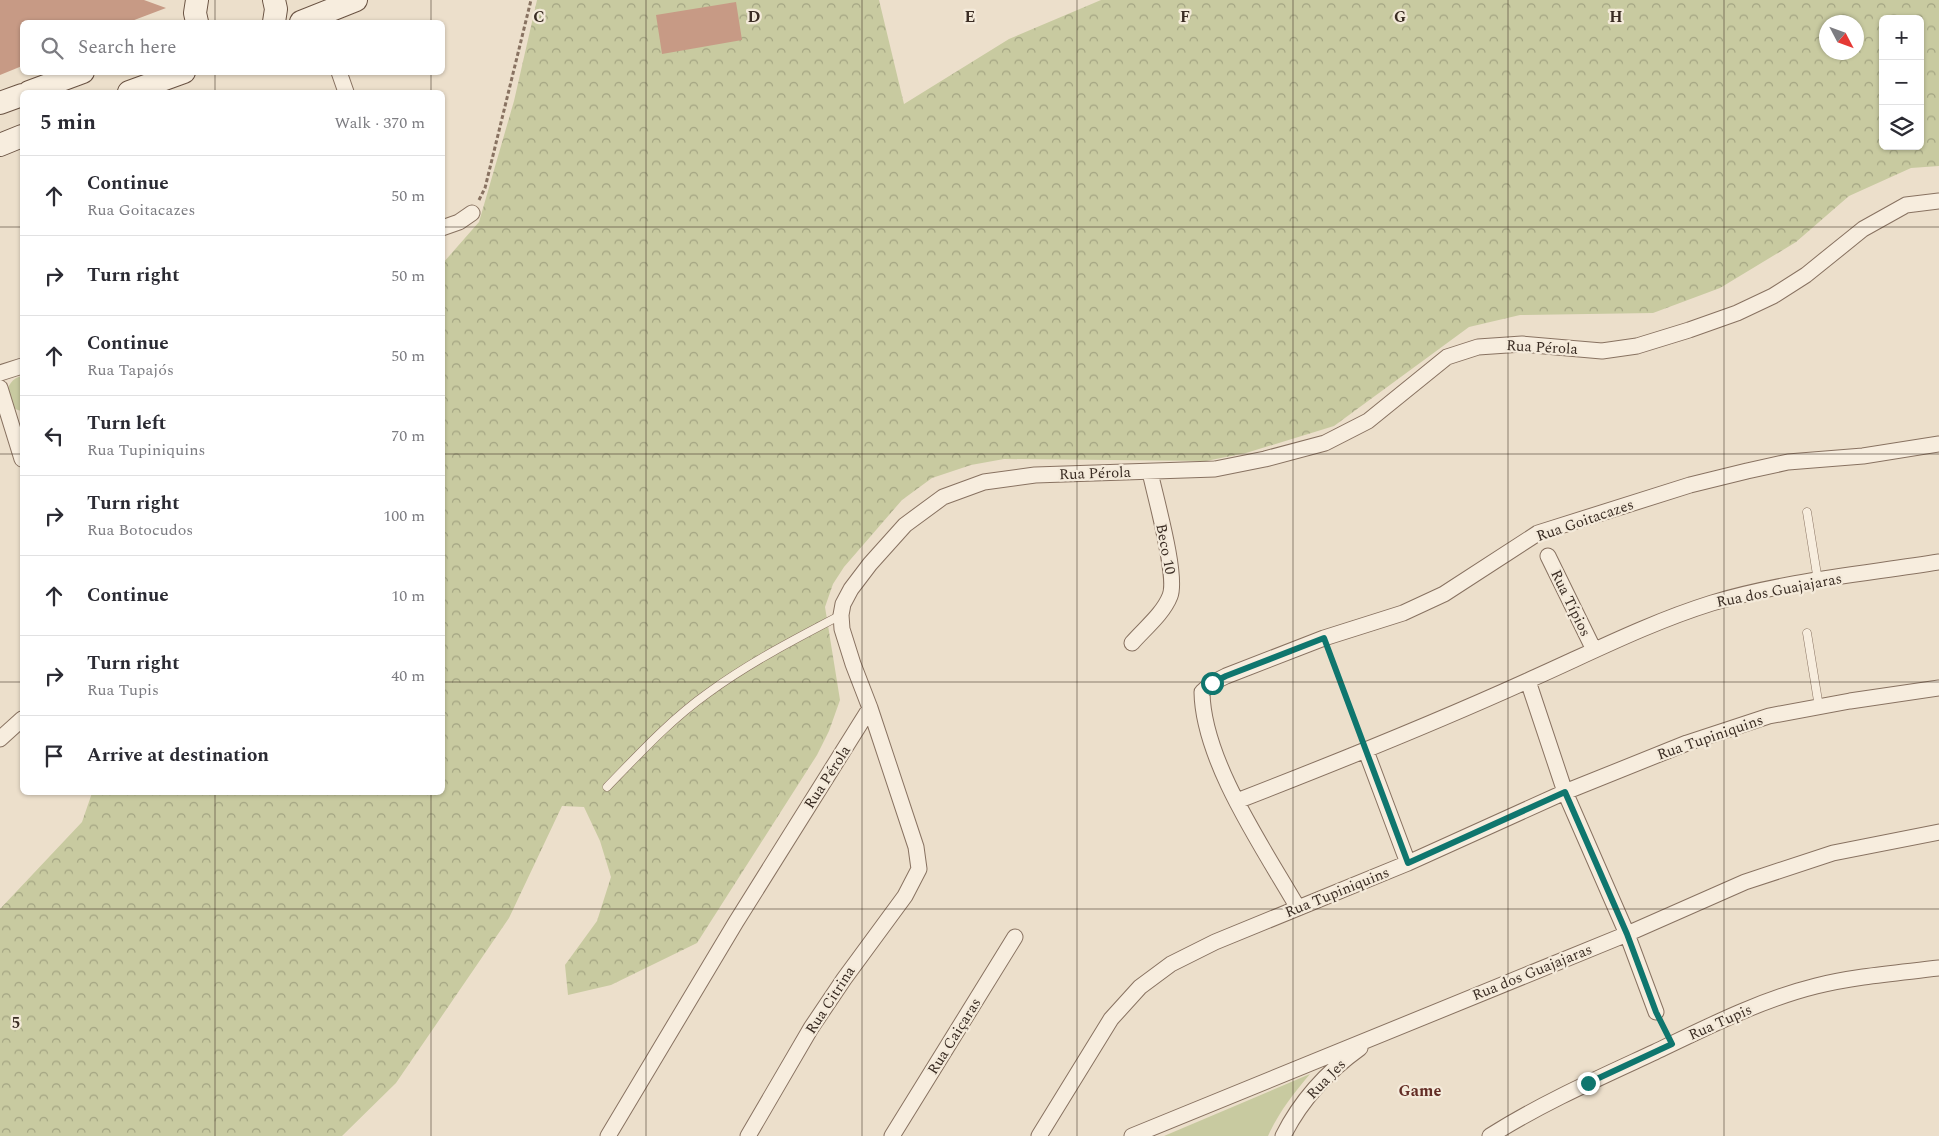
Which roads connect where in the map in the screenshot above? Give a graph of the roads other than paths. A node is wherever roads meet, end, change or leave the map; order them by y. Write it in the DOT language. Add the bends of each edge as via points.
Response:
graph roads {
  1 [pos="197,0"];
  2 [pos="274,0"];
  3 [pos="356,0"];
  4 [pos="197,20"];
  5 [pos="274,20"];
  6 [pos="314,20"];
  7 [pos="74,75"];
  8 [pos="177,75"];
  9 [pos="340,75"];
  10 [pos="34,90"];
  11 [pos="140,90"];
  12 [pos="345,90"];
  13 [pos="20,96"];
  14 [pos="0,103"];
  15 [pos="20,137"];
  16 [pos="0,145"];
  17 [pos="1939,201"];
  18 [pos="472,213"];
  19 [pos="445,227"];
  20 [pos="20,367"];
  21 [pos="0,373"];
  22 [pos="0,388"];
  23 [pos="19,430"];
  24 [pos="1939,444"];
  25 [pos="1150,472"];
  26 [pos="1807,512"];
  27 [pos="1548,556"];
  28 [pos="1939,562"];
  29 [pos="1818,581"];
  30 [pos="840,615"];
  31 [pos="1807,633"];
  32 [pos="1132,644"];
  33 [pos="1594,650"];
  34 [pos="1528,681"];
  35 [pos="1939,688"];
  36 [pos="1819,707"];
  37 [pos="870,708"];
  38 [pos="20,721"];
  39 [pos="0,739"];
  40 [pos="1366,751"];
  41 [pos="607,787"];
  42 [pos="1565,792"];
  43 [pos="1237,802"];
  44 [pos="1939,832"];
  45 [pos="1408,863"];
  46 [pos="1298,908"];
  47 [pos="1627,934"];
  48 [pos="1015,937"];
  49 [pos="1939,968"];
  50 [pos="1656,1012"];
  51 [pos="1380,1034"];
  52 [pos="608,1136"];
  53 [pos="748,1136"];
  54 [pos="892,1136"];
  55 [pos="1040,1136"];
  56 [pos="1132,1136"];
  57 [pos="1283,1136"];
  58 [pos="1490,1136"];
  1 -- 4 [label="main road"];
  2 -- 5 [label="main road"];
  3 -- 6 [label="main road"];
  7 -- 10 [label="main road"];
  8 -- 11 [label="main road"];
  9 -- 12 [label="street"];
  13 -- 14 [label="main road"];
  15 -- 16 [label="main road"];
  17 -- 25 [label="street, Rua Pérola" via="1906,205 1863,229 1806,275 1773,296 1690,330 1637,346 1602,351 1522,344 1478,346 1447,357 1368,422 1326,443 1215,469"];
  18 -- 19 [label="street"];
  20 -- 21 [label="street"];
  22 -- 23 [label="street"];
  24 -- 43 [label="street, Rua Goitacazes" via="1863,456 1788,462 1690,485 1538,533 1444,594 1403,613 1324,638 1212,683 1202,692 1205,720"];
  25 -- 30 [label="street, Rua Pérola" via="1035,475 984,482 943,497 905,526 870,564 851,589"];
  25 -- 32 [label="street, Beco 10" via="1172,582 1170,595 1162,609"];
  26 -- 29 [label="lane"];
  27 -- 33 [label="street, Rua Típios"];
  28 -- 29 [label="street, Rua dos Guajajaras"];
  29 -- 33 [label="street, Rua dos Guajajaras" via="1711,603"];
  30 -- 37 [label="street" via="846,645"];
  30 -- 41 [label="lane" via="707,693 671,723"];
  31 -- 36 [label="lane"];
  33 -- 34 [label="street, Rua dos Guajajaras"];
  34 -- 40 [label="street, Rua dos Guajajaras"];
  34 -- 42 [label="street"];
  35 -- 36 [label="street, Rua Tupiniquins"];
  36 -- 42 [label="street, Rua Tupiniquins" via="1769,716 1687,743"];
  37 -- 52 [label="street, Rua Pérola" via="736,922"];
  37 -- 53 [label="street, Rua Citrina" via="916,846 919,869 905,896 811,1028"];
  38 -- 39 [label="street"];
  40 -- 43 [label="street, Rua dos Guajajaras"];
  40 -- 45 [label="street"];
  42 -- 45 [label="street, Rua Tupiniquins"];
  42 -- 47 [label="street"];
  43 -- 46 [label="street"];
  44 -- 47 [label="street, Rua dos Guajajaras" via="1833,853 1745,882"];
  45 -- 46 [label="street, Rua Tupiniquins"];
  46 -- 55 [label="street, Rua Tupiniquins" via="1171,964 1140,987 1111,1019"];
  47 -- 50 [label="street"];
  47 -- 51 [label="street, Rua dos Guajajaras"];
  48 -- 54 [label="street, Rua Caiçaras"];
  49 -- 58 [label="street, Rua Tupis" via="1817,985 1778,997 1588,1083"];
  51 -- 56 [label="street, Rua dos Guajajaras"];
  51 -- 57 [label="street, Rua Jes" via="1345,1058 1312,1091"];
}
